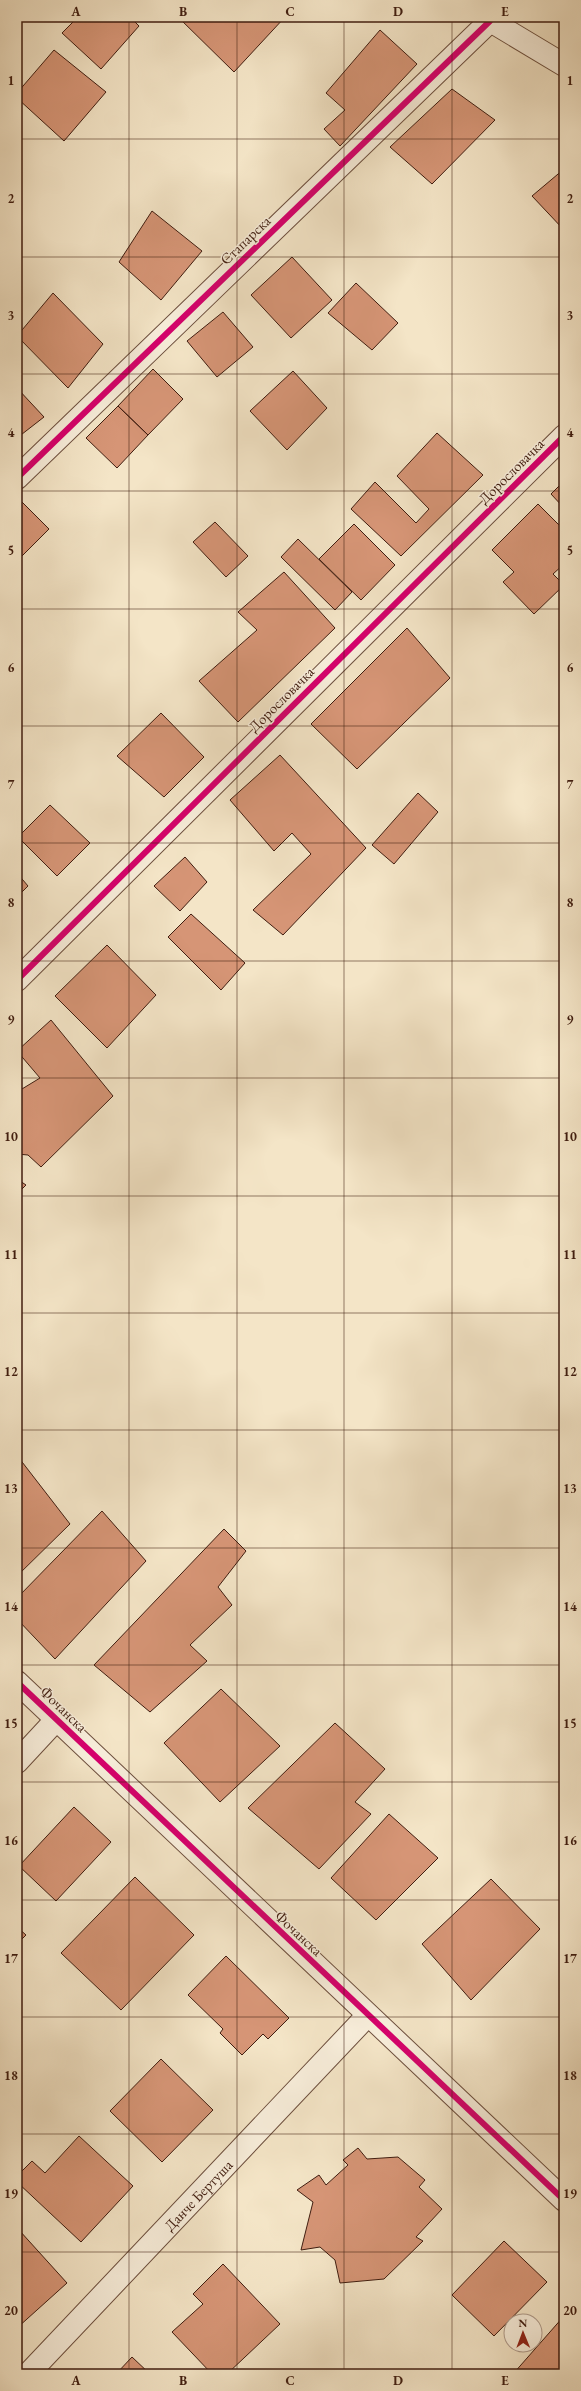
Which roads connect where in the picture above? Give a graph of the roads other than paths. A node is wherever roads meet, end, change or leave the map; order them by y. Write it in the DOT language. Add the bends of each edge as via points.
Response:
graph roads {
  1 [pos="487,19"];
  2 [pos="564,65"];
  3 [pos="564,436"];
  4 [pos="17,478"];
  5 [pos="17,980"];
  6 [pos="17,1682"];
  7 [pos="56,1720"];
  8 [pos="17,1762"];
  9 [pos="367,2016"];
  10 [pos="564,2200"];
  11 [pos="28,2374"];
  1 -- 2 [label="street"];
  1 -- 4 [label="street, Стапарска"];
  3 -- 5 [label="street, Дорословачка"];
  6 -- 7 [label="street, Фочанска"];
  7 -- 8 [label="street"];
  7 -- 9 [label="street, Фочанска"];
  9 -- 10 [label="street, Фочанска"];
  9 -- 11 [label="street, Данче Бертуша"];
}
